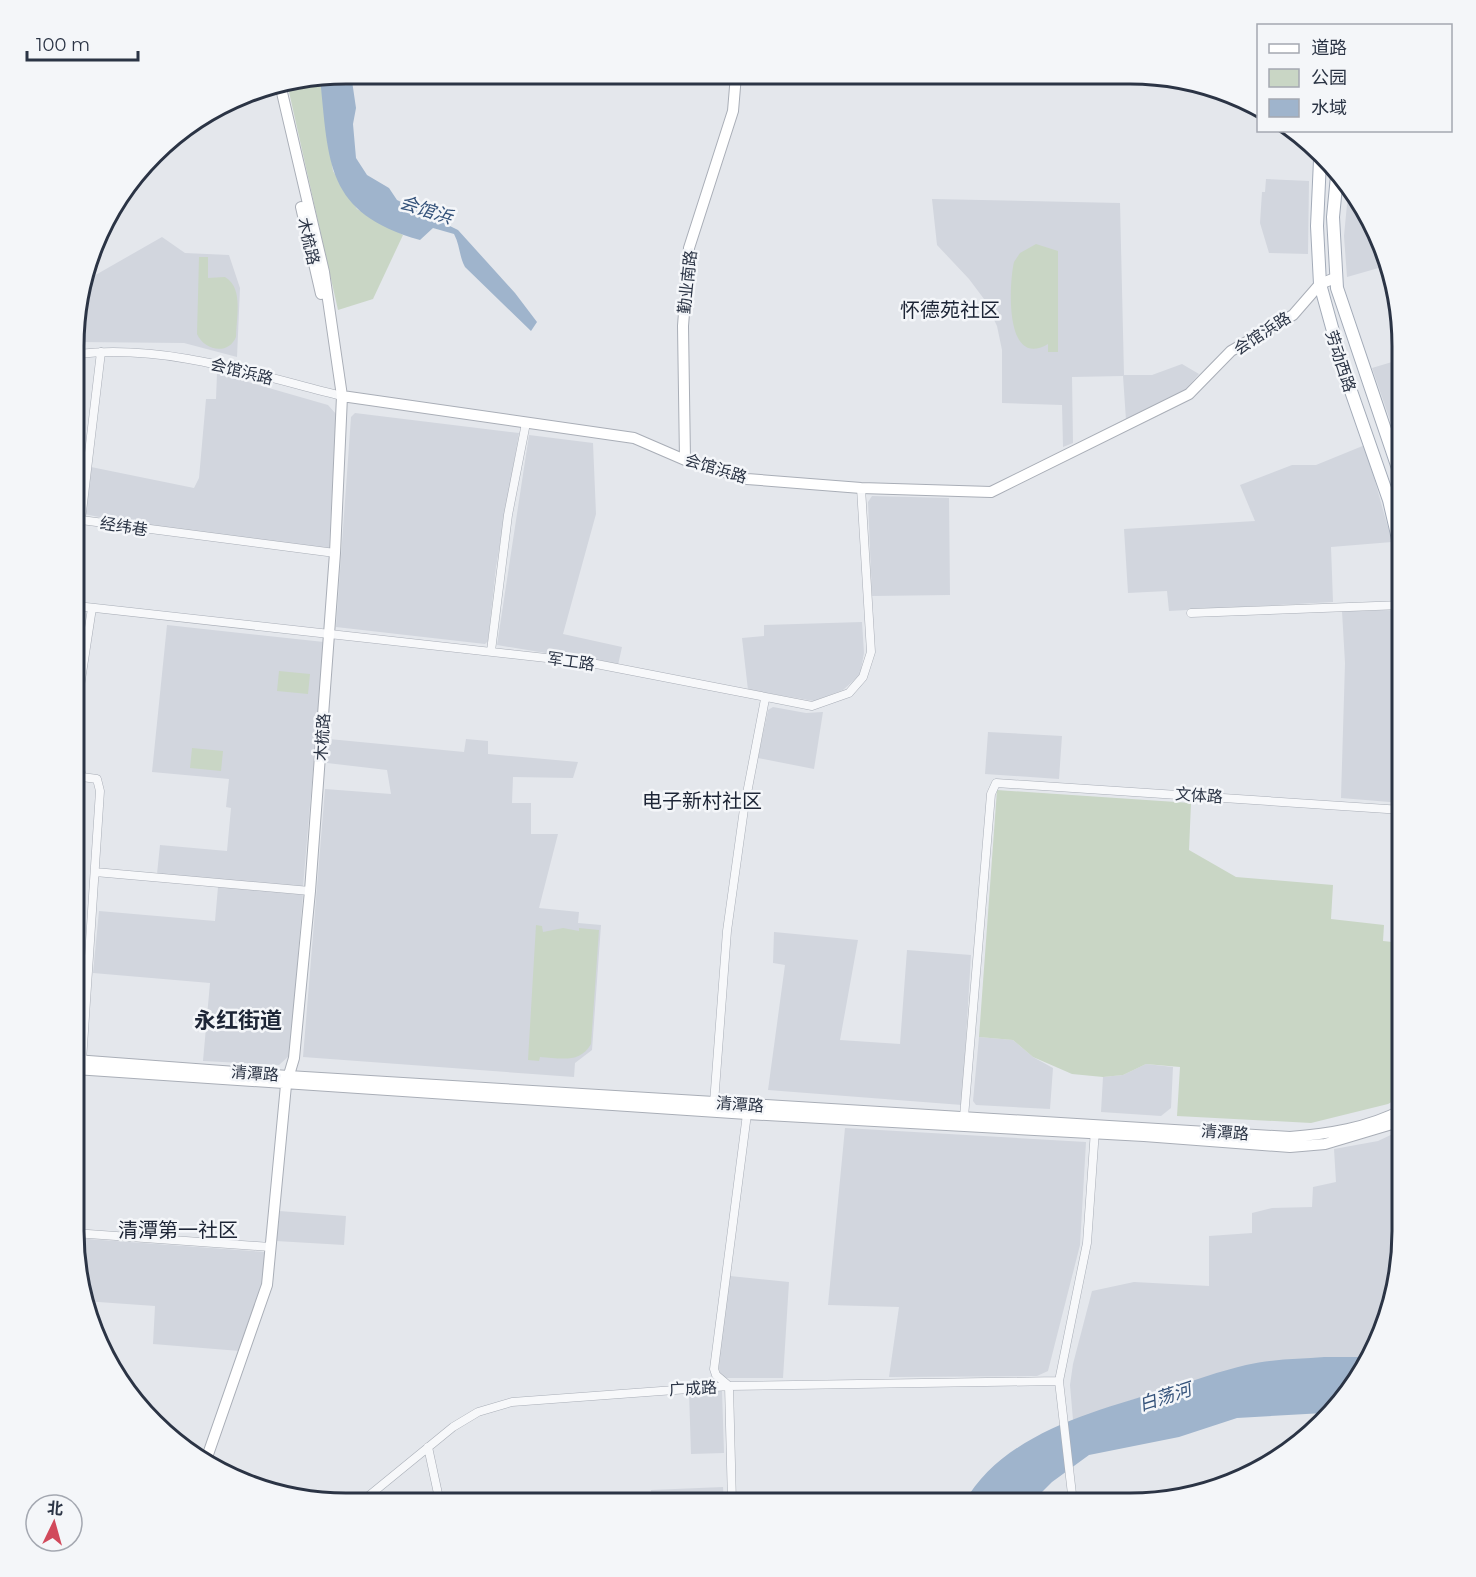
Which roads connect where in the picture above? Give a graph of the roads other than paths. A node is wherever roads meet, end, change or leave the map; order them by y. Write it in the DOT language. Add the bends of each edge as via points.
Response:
graph roads {
  1 [pos="735,84"];
  2 [pos="282,92"];
  3 [pos="275,94"];
  4 [pos="1320,166"];
  5 [pos="1336,184"];
  6 [pos="1335,278"];
  7 [pos="1320,284"];
  8 [pos="101,352"];
  9 [pos="84,353"];
  10 [pos="342,396"];
  11 [pos="526,423"];
  12 [pos="1392,451"];
  13 [pos="686,460"];
  14 [pos="861,488"];
  15 [pos="84,495"];
  16 [pos="1392,513"];
  17 [pos="84,520"];
  18 [pos="335,553"];
  19 [pos="1392,605"];
  20 [pos="84,607"];
  21 [pos="92,608"];
  22 [pos="1191,613"];
  23 [pos="329,632"];
  24 [pos="491,651"];
  25 [pos="84,660"];
  26 [pos="765,699"];
  27 [pos="84,777"];
  28 [pos="1392,809"];
  29 [pos="95,872"];
  30 [pos="310,891"];
  31 [pos="84,989"];
  32 [pos="84,1064"];
  33 [pos="287,1080"];
  34 [pos="714,1102"];
  35 [pos="747,1114"];
  36 [pos="1392,1115"];
  37 [pos="964,1117"];
  38 [pos="1392,1125"];
  39 [pos="1095,1128"];
  40 [pos="84,1234"];
  41 [pos="270,1247"];
  42 [pos="1059,1381"];
  43 [pos="729,1386"];
  44 [pos="428,1447"];
  45 [pos="208,1454"];
  46 [pos="372,1493"];
  47 [pos="438,1493"];
  48 [pos="732,1493"];
  49 [pos="1072,1493"];
  1 -- 13 [label="street, 勤业南路" via="733,111 689,249 683,326"];
  2 -- 10 [label="street, 木梳路" via="324,272"];
  3 -- 10 [label="street, 木梳路" via="322,301 335,383"];
  4 -- 7 [label="main road, 劳动西路"];
  5 -- 6 [label="main road, 劳动西路"];
  6 -- 7 [label="street, 会馆浜路"];
  6 -- 12 [label="main road, 劳动西路"];
  7 -- 14 [label="street, 会馆浜路" via="1293,315 1231,351 1189,394 991,492"];
  7 -- 16 [label="main road, 劳动西路" via="1344,371"];
  8 -- 9 [label="street, 会馆浜路"];
  8 -- 10 [label="street, 会馆浜路" via="191,359"];
  8 -- 15 [label="street, 经纬巷"];
  10 -- 11 [label="street, 会馆浜路"];
  10 -- 18 [label="street, 木梳路"];
  11 -- 13 [label="street, 会馆浜路" via="634,438"];
  11 -- 24 [label="street" via="508,515"];
  13 -- 14 [label="street, 会馆浜路" via="747,479"];
  14 -- 26 [label="street, 军工路" via="871,652 863,677 849,693 812,706"];
  17 -- 18 [label="street, 经纬巷"];
  18 -- 23 [label="street, 木梳路"];
  19 -- 22 [label="street"];
  20 -- 21 [label="street, 军工路"];
  21 -- 23 [label="street, 军工路"];
  21 -- 25 [label="street"];
  23 -- 24 [label="street, 军工路"];
  23 -- 30 [label="street, 木梳路"];
  24 -- 26 [label="street, 军工路" via="591,663"];
  26 -- 34 [label="street" via="727,931"];
  27 -- 29 [label="street" via="97,779 100,791"];
  28 -- 37 [label="street, 文体路" via="996,783 991,794"];
  29 -- 30 [label="street"];
  29 -- 31 [label="street"];
  30 -- 33 [label="street, 木梳路" via="294,1058"];
  32 -- 33 [label="street, 清潭路"];
  33 -- 34 [label="street, 清潭路"];
  33 -- 35 [label="street, 清潭路"];
  33 -- 41 [label="street, 木梳路"];
  34 -- 37 [label="street, 清潭路"];
  35 -- 39 [label="street, 清潭路"];
  35 -- 43 [label="street" via="714,1369"];
  36 -- 39 [label="street, 清潭路" via="1324,1135 1290,1137"];
  37 -- 39 [label="street, 清潭路"];
  38 -- 39 [label="street, 清潭路" via="1326,1144 1290,1147"];
  39 -- 42 [label="street" via="1087,1243"];
  40 -- 41 [label="street"];
  41 -- 45 [label="street, 木梳路" via="261,1309"];
  42 -- 43 [label="street, 广成路"];
  42 -- 49 [label="street"];
  43 -- 44 [label="street, 广成路" via="512,1402 478,1412"];
  43 -- 48 [label="street"];
  44 -- 46 [label="street, 广成路"];
  44 -- 47 [label="street"];
}
